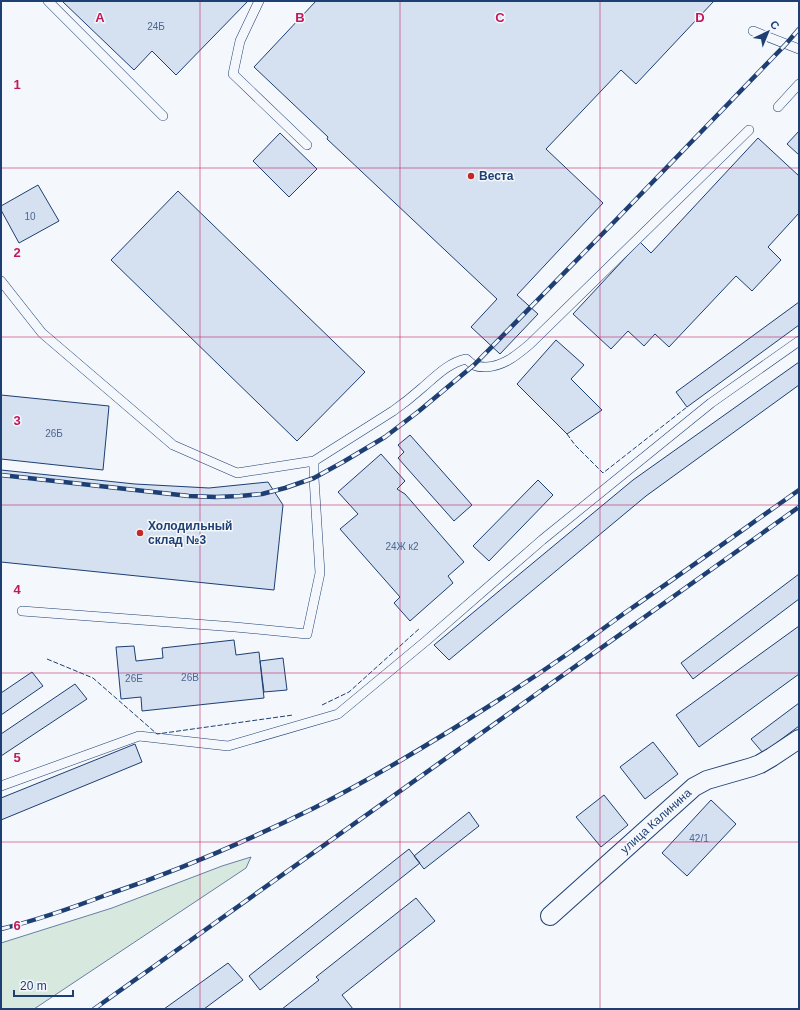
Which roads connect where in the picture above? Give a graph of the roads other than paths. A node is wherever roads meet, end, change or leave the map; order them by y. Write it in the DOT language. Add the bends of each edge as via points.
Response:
graph roads {
  1 [pos="48,1"];
  2 [pos="259,1"];
  3 [pos="753,31"];
  4 [pos="799,49"];
  5 [pos="799,84"];
  6 [pos="778,107"];
  7 [pos="163,116"];
  8 [pos="750,130"];
  9 [pos="307,145"];
  10 [pos="1,281"];
  11 [pos="799,341"];
  12 [pos="314,461"];
  13 [pos="22,612"];
  14 [pos="799,739"];
  15 [pos="1,786"];
  16 [pos="550,916"];
  1 -- 7 [label="lane"];
  2 -- 9 [label="lane" via="240,41 233,74"];
  3 -- 4 [label="lane"];
  5 -- 6 [label="lane"];
  8 -- 12 [label="lane" via="517,356 490,367 474,365 466,359 454,363 393,411"];
  10 -- 12 [label="lane" via="42,333 173,445 237,473"];
  11 -- 15 [label="lane" via="711,403 548,535 426,642 338,714 228,746 139,736"];
  12 -- 13 [label="lane" via="320,573 307,634"];
  14 -- 16 [label="street, улица Калинина" via="760,764 707,780 694,787"];
}
